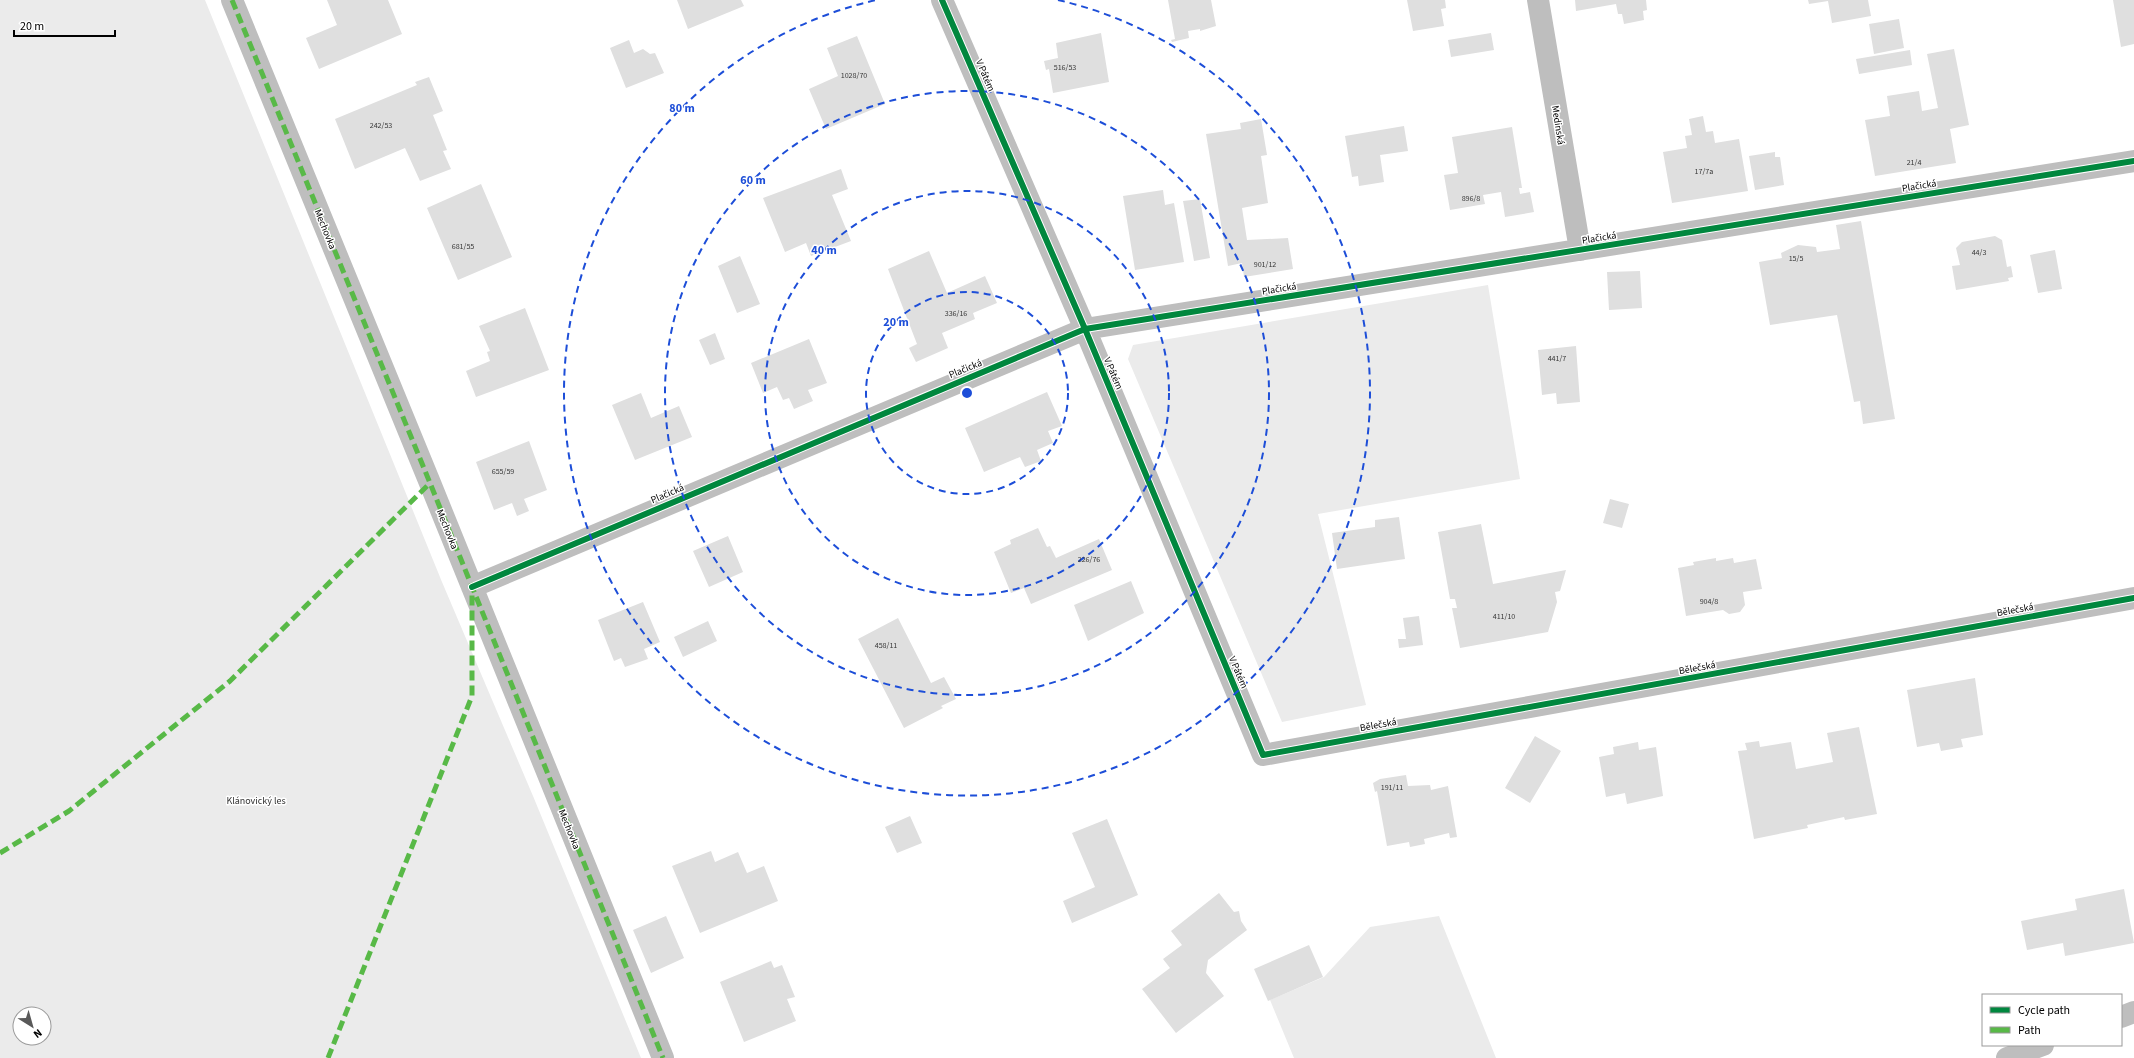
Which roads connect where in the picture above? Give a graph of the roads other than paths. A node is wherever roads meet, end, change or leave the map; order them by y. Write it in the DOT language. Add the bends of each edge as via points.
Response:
graph roads {
  1 [pos="232,0"];
  2 [pos="942,0"];
  3 [pos="1538,0"];
  4 [pos="2134,161"];
  5 [pos="1580,250"];
  6 [pos="1085,329"];
  7 [pos="472,587"];
  8 [pos="2134,598"];
  9 [pos="1263,755"];
  10 [pos="2134,1012"];
  11 [pos="2122,1017"];
  12 [pos="2041,1046"];
  13 [pos="662,1058"];
  14 [pos="2007,1058"];
  1 -- 7 [label="street, Mechovka"];
  2 -- 6 [label="street, V Pátém"];
  3 -- 5 [label="street, Medinská"];
  4 -- 5 [label="street, Plačická"];
  5 -- 6 [label="street, Plačická"];
  6 -- 7 [label="street, Plačická"];
  6 -- 9 [label="street, V Pátém"];
  7 -- 13 [label="street, Mechovka"];
  8 -- 9 [label="street, Bělečská"];
  10 -- 11 [label="street"];
  12 -- 14 [label="street"];
}
